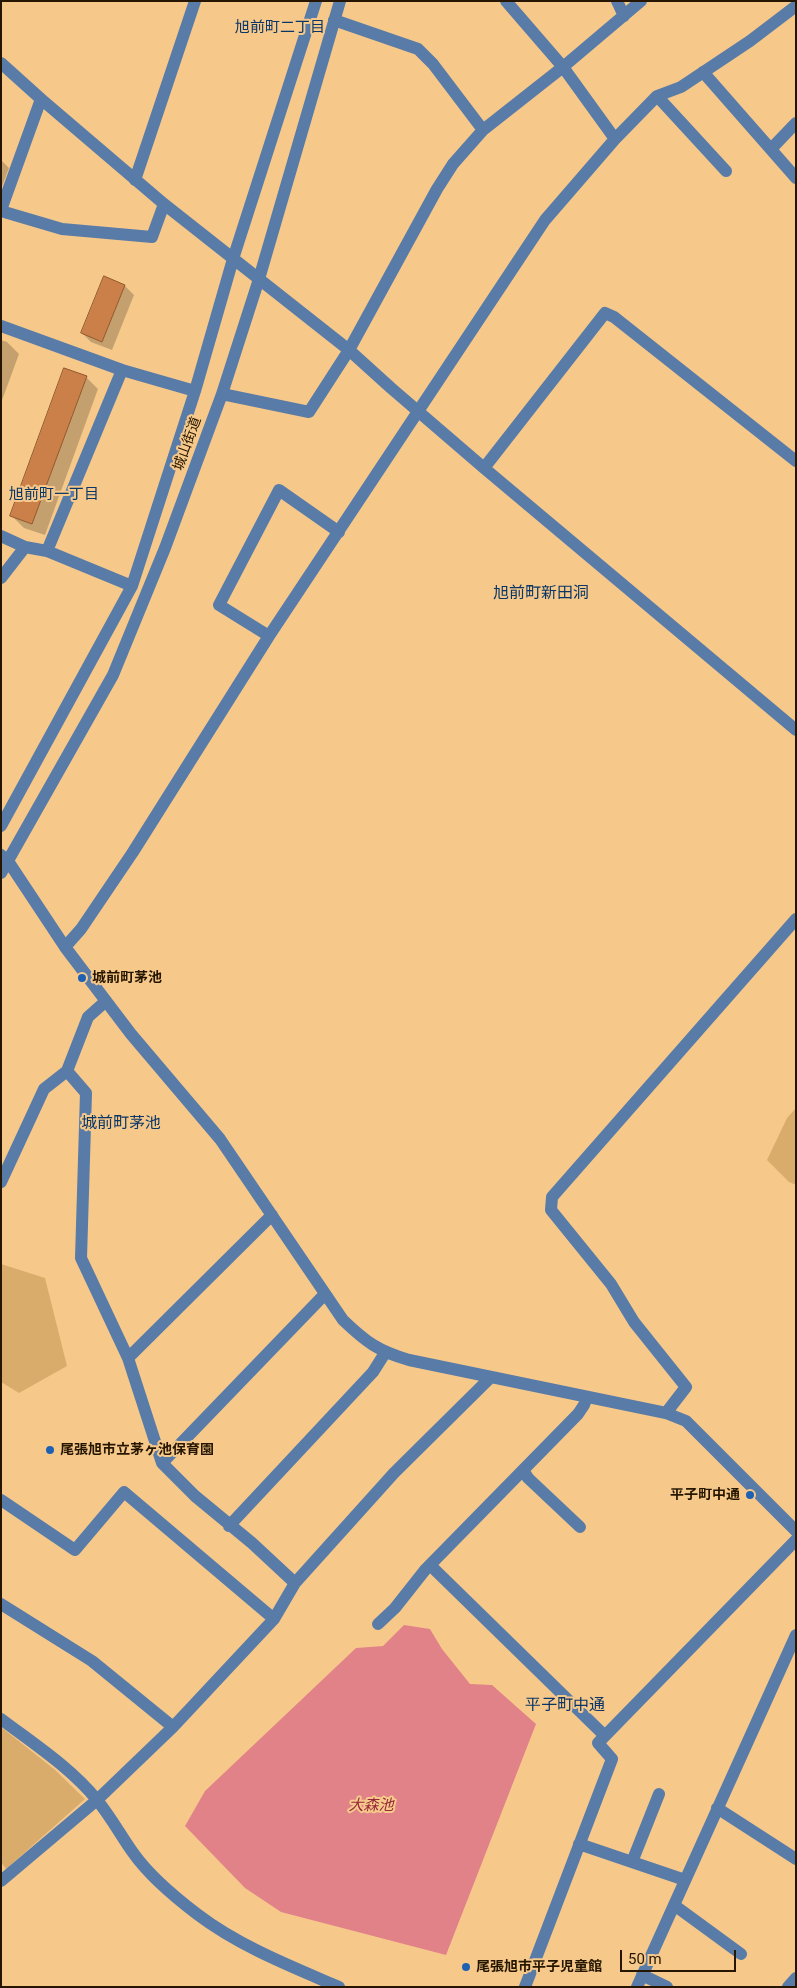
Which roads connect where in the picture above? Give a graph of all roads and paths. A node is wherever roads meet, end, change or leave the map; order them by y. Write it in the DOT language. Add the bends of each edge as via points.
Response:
graph roads {
  1 [pos="196,1"];
  2 [pos="316,1"];
  3 [pos="340,1"];
  4 [pos="506,1"];
  5 [pos="617,1"];
  6 [pos="641,1"];
  7 [pos="796,6"];
  8 [pos="624,16"];
  9 [pos="334,20"];
  10 [pos="1,63"];
  11 [pos="563,67"];
  12 [pos="703,72"];
  13 [pos="657,96"];
  14 [pos="41,99"];
  15 [pos="796,123"];
  16 [pos="483,130"];
  17 [pos="615,139"];
  18 [pos="771,149"];
  19 [pos="726,172"];
  20 [pos="796,178"];
  21 [pos="135,180"];
  22 [pos="164,204"];
  23 [pos="1,211"];
  24 [pos="233,259"];
  25 [pos="259,279"];
  26 [pos="1,326"];
  27 [pos="349,350"];
  28 [pos="122,370"];
  29 [pos="195,391"];
  30 [pos="222,394"];
  31 [pos="418,410"];
  32 [pos="796,461"];
  33 [pos="484,468"];
  34 [pos="339,532"];
  35 [pos="1,536"];
  36 [pos="25,547"];
  37 [pos="48,551"];
  38 [pos="1,578"];
  39 [pos="132,586"];
  40 [pos="269,636"];
  41 [pos="796,730"];
  42 [pos="1,826"];
  43 [pos="5,858"];
  44 [pos="1,872"];
  45 [pos="796,919"];
  46 [pos="65,947"];
  47 [pos="106,1001"];
  48 [pos="67,1071"];
  49 [pos="1,1182"];
  50 [pos="272,1215"];
  51 [pos="325,1294"];
  52 [pos="385,1353"];
  53 [pos="128,1358"];
  54 [pos="491,1377"];
  55 [pos="587,1397"];
  56 [pos="666,1413"];
  57 [pos="162,1463"];
  58 [pos="523,1470"];
  59 [pos="1,1500"];
  60 [pos="230,1526"];
  61 [pos="580,1527"];
  62 [pos="796,1531"];
  63 [pos="796,1540"];
  64 [pos="430,1565"];
  65 [pos="295,1583"];
  66 [pos="1,1604"];
  67 [pos="274,1619"];
  68 [pos="378,1624"];
  69 [pos="796,1635"];
  70 [pos="1,1720"];
  71 [pos="173,1727"];
  72 [pos="604,1735"];
  73 [pos="659,1794"];
  74 [pos="97,1800"];
  75 [pos="718,1808"];
  76 [pos="579,1844"];
  77 [pos="796,1859"];
  78 [pos="632,1862"];
  79 [pos="685,1880"];
  80 [pos="1,1881"];
  81 [pos="674,1905"];
  82 [pos="741,1954"];
  83 [pos="642,1975"];
  84 [pos="796,1978"];
  85 [pos="339,1987"];
  86 [pos="525,1987"];
  87 [pos="637,1987"];
  88 [pos="667,1987"];
  89 [pos="788,1987"];
  1 -- 21 [label="street"];
  2 -- 24 [label="street, 城山街道"];
  3 -- 9 [label="street, 城山街道"];
  4 -- 11 [label="street"];
  5 -- 8 [label="street"];
  6 -- 8 [label="street"];
  7 -- 12 [label="street" via="750,42"];
  8 -- 11 [label="street"];
  9 -- 16 [label="street" via="418,49"];
  9 -- 25 [label="street, 城山街道"];
  10 -- 14 [label="street"];
  11 -- 16 [label="street"];
  11 -- 17 [label="street"];
  12 -- 13 [label="street" via="680,87"];
  12 -- 18 [label="street"];
  13 -- 17 [label="street"];
  13 -- 19 [label="street"];
  14 -- 21 [label="street"];
  14 -- 23 [label="street"];
  15 -- 18 [label="street"];
  16 -- 27 [label="street" via="453,164 437,189"];
  17 -- 31 [label="street" via="545,220"];
  18 -- 20 [label="street"];
  21 -- 22 [label="street"];
  22 -- 23 [label="street" via="152,237 62,229"];
  22 -- 24 [label="street"];
  24 -- 25 [label="street"];
  24 -- 29 [label="street, 城山街道"];
  25 -- 27 [label="street"];
  25 -- 30 [label="street, 城山街道"];
  26 -- 28 [label="street"];
  27 -- 30 [label="street" via="310,412"];
  27 -- 31 [label="street"];
  28 -- 29 [label="street"];
  28 -- 37 [label="street"];
  29 -- 39 [label="street, 城山街道"];
  30 -- 43 [label="street, 城山街道" via="165,548 113,675"];
  31 -- 33 [label="street"];
  31 -- 34 [label="street"];
  32 -- 33 [label="street" via="605,313"];
  33 -- 41 [label="street"];
  34 -- 40 [label="street"];
  34 -- 40 [label="street" via="279,490 219,605"];
  35 -- 36 [label="street"];
  36 -- 37 [label="street"];
  36 -- 38 [label="street"];
  37 -- 39 [label="street"];
  39 -- 42 [label="street, 城山街道"];
  40 -- 46 [label="street" via="133,852 81,929"];
  43 -- 44 [label="street, 城山街道"];
  43 -- 46 [label="street"];
  45 -- 56 [label="street" via="552,1197 551,1210 611,1284 634,1322 686,1387"];
  46 -- 47 [label="street"];
  47 -- 48 [label="street" via="88,1017"];
  47 -- 50 [label="street" via="130,1034 215,1132"];
  48 -- 49 [label="street" via="44,1089"];
  48 -- 53 [label="street" via="86,1093 81,1258"];
  50 -- 51 [label="street"];
  50 -- 53 [label="street"];
  51 -- 52 [label="street" via="343,1320 361,1338"];
  51 -- 57 [label="street"];
  52 -- 54 [label="street"];
  52 -- 60 [label="street" via="373,1372"];
  53 -- 57 [label="street"];
  54 -- 55 [label="street"];
  54 -- 65 [label="street" via="394,1473"];
  55 -- 56 [label="street"];
  55 -- 58 [label="street" via="578,1414"];
  56 -- 62 [label="street" via="686,1421"];
  57 -- 60 [label="street"];
  58 -- 61 [label="street"];
  58 -- 64 [label="street"];
  59 -- 67 [label="street" via="75,1550 124,1492"];
  60 -- 65 [label="street"];
  63 -- 72 [label="street"];
  64 -- 68 [label="street" via="396,1608"];
  64 -- 72 [label="street"];
  65 -- 67 [label="street"];
  66 -- 71 [label="street" via="92,1661"];
  67 -- 71 [label="street"];
  69 -- 75 [label="street"];
  70 -- 74 [label="street" via="66,1768"];
  71 -- 74 [label="street"];
  72 -- 76 [label="street" via="598,1743 612,1759"];
  73 -- 78 [label="street"];
  74 -- 80 [label="street"];
  74 -- 85 [label="street" via="135,1855 197,1914 230,1936"];
  75 -- 77 [label="street"];
  75 -- 79 [label="street"];
  76 -- 78 [label="street"];
  76 -- 86 [label="street"];
  78 -- 79 [label="street"];
  79 -- 81 [label="street"];
  81 -- 82 [label="street"];
  81 -- 83 [label="street"];
  83 -- 87 [label="street"];
  83 -- 88 [label="street"];
  84 -- 89 [label="street"];
}
